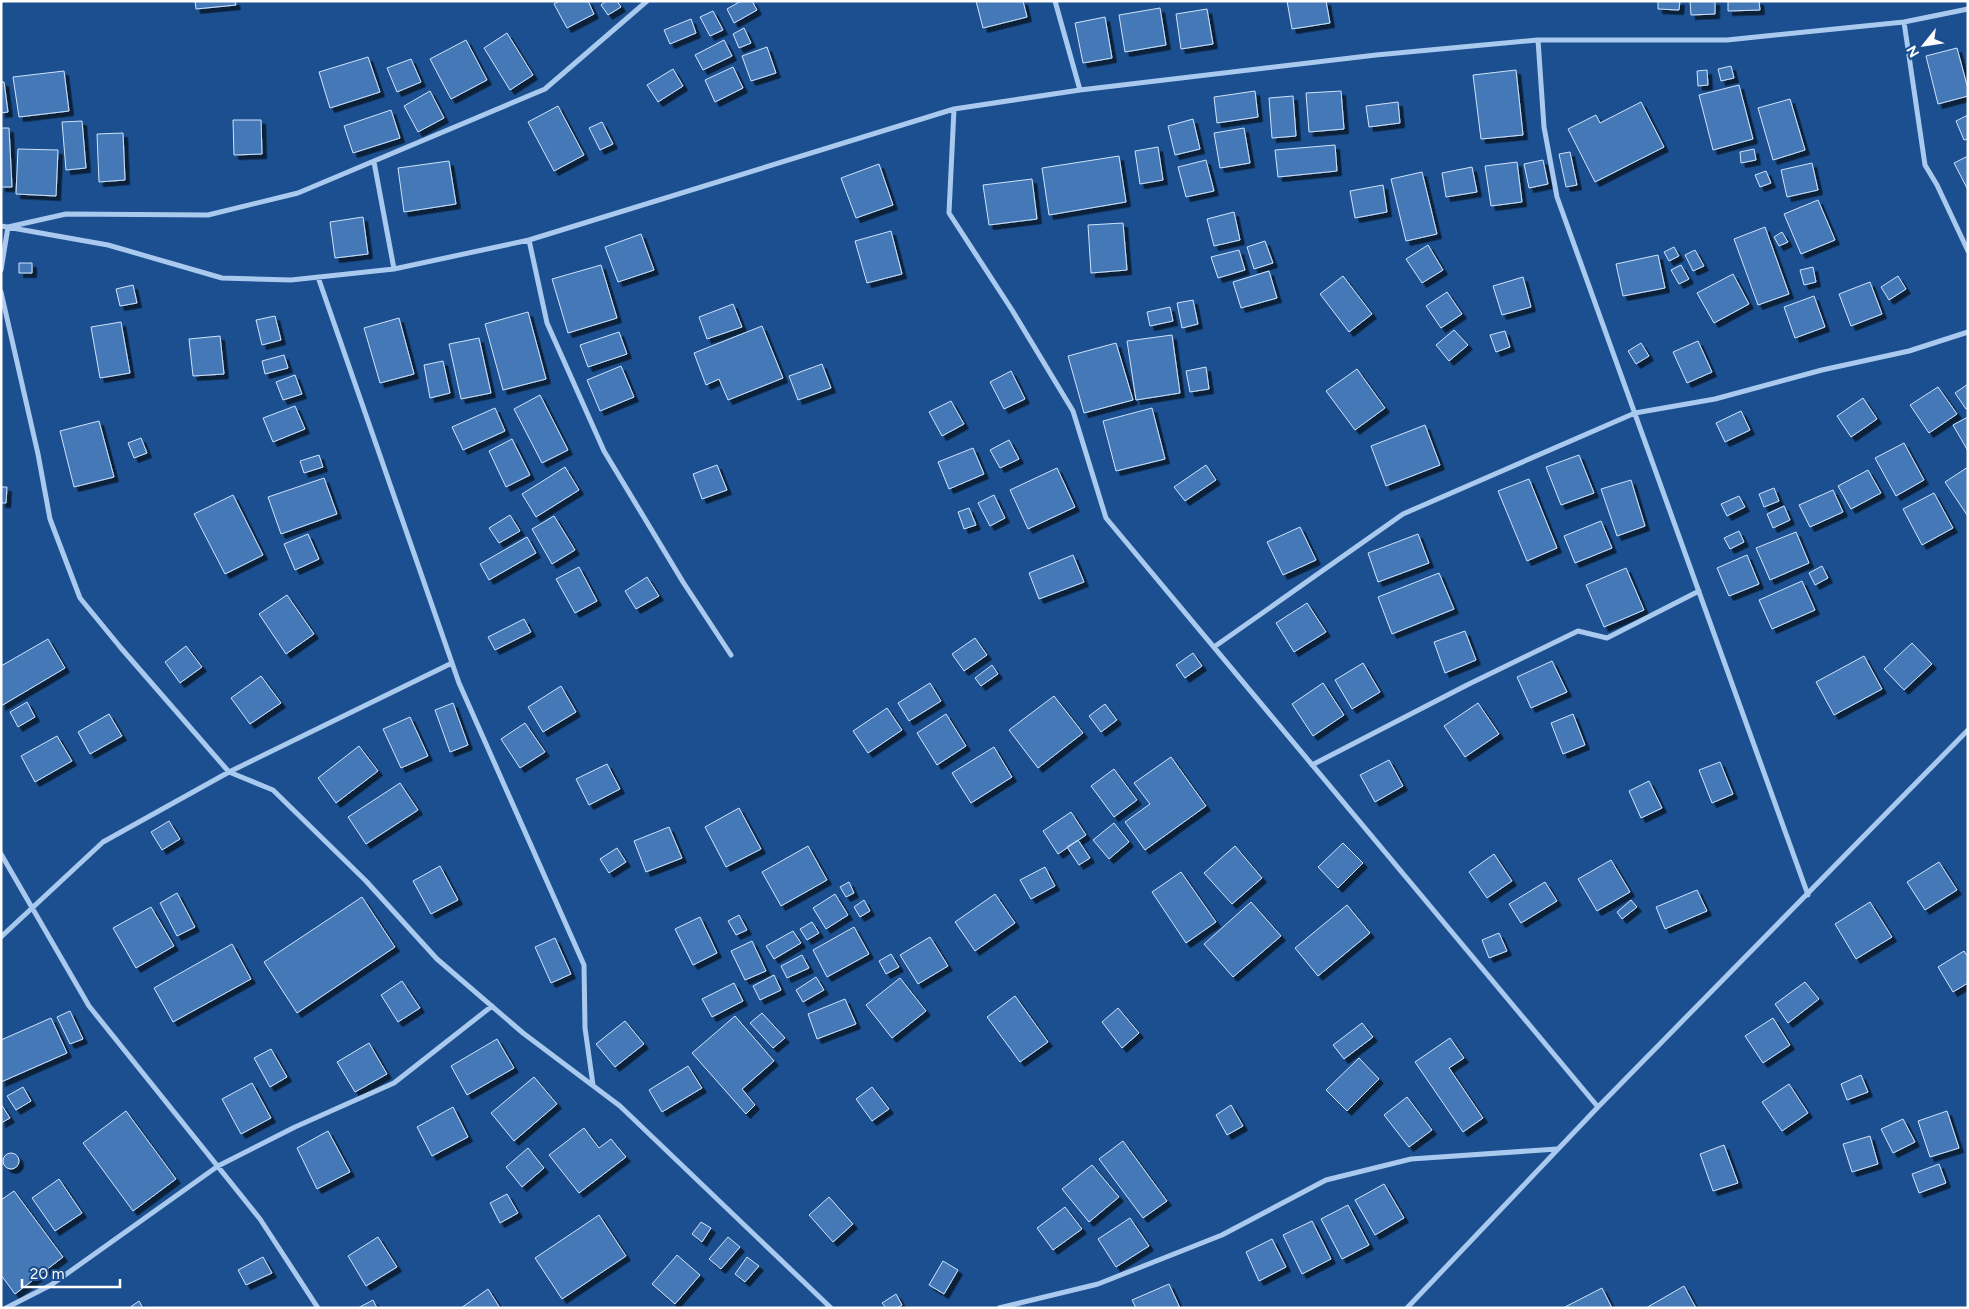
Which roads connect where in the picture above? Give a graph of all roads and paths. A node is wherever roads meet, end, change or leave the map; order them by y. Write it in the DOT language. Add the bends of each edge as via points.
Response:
graph roads {
  1 [pos="647,1"];
  2 [pos="1055,1"];
  3 [pos="1968,9"];
  4 [pos="1904,22"];
  5 [pos="1538,40"];
  6 [pos="1080,90"];
  7 [pos="954,109"];
  8 [pos="374,162"];
  9 [pos="1,226"];
  10 [pos="8,227"];
  11 [pos="529,240"];
  12 [pos="1968,251"];
  13 [pos="1,270"];
  14 [pos="394,270"];
  15 [pos="318,277"];
  16 [pos="1,292"];
  17 [pos="1968,332"];
  18 [pos="1635,413"];
  19 [pos="1699,591"];
  20 [pos="1214,647"];
  21 [pos="731,655"];
  22 [pos="452,663"];
  23 [pos="1968,730"];
  24 [pos="1312,765"];
  25 [pos="229,772"];
  26 [pos="1,854"];
  27 [pos="1808,894"];
  28 [pos="33,908"];
  29 [pos="1,937"];
  30 [pos="492,1006"];
  31 [pos="593,1085"];
  32 [pos="1598,1107"];
  33 [pos="1557,1149"];
  34 [pos="218,1166"];
  35 [pos="6,1308"];
  36 [pos="318,1308"];
  37 [pos="830,1308"];
  38 [pos="999,1308"];
  39 [pos="1407,1308"];
  1 -- 8 [label="street" via="545,89"];
  2 -- 6 [label="street"];
  3 -- 4 [label="street"];
  4 -- 5 [label="street" via="1727,40"];
  4 -- 12 [label="street" via="1925,165"];
  5 -- 6 [label="street" via="1376,55"];
  5 -- 18 [label="street" via="1544,127 1557,197"];
  6 -- 7 [label="street"];
  7 -- 11 [label="street"];
  7 -- 20 [label="street" via="949,213 1074,411 1106,518"];
  8 -- 10 [label="street" via="298,193 208,216 66,214"];
  8 -- 14 [label="street"];
  9 -- 10 [label="street"];
  10 -- 13 [label="street"];
  10 -- 15 [label="street" via="108,245 222,278 291,280"];
  11 -- 14 [label="street"];
  11 -- 21 [label="street" via="547,323 604,451"];
  14 -- 15 [label="street"];
  15 -- 22 [label="street"];
  16 -- 25 [label="street" via="50,519 80,598"];
  17 -- 18 [label="street" via="1909,352 1822,370 1714,399"];
  18 -- 19 [label="street"];
  18 -- 20 [label="street" via="1403,514"];
  19 -- 24 [label="street" via="1608,638 1578,631 1467,684"];
  19 -- 27 [label="street"];
  20 -- 24 [label="street"];
  22 -- 25 [label="street"];
  22 -- 31 [label="street" via="584,965 585,1028"];
  23 -- 27 [label="street"];
  24 -- 32 [label="street"];
  25 -- 28 [label="street" via="103,842"];
  25 -- 30 [label="street" via="272,790 366,880 437,959"];
  26 -- 28 [label="street"];
  27 -- 32 [label="street"];
  28 -- 29 [label="street"];
  28 -- 34 [label="street" via="89,1006"];
  30 -- 31 [label="street"];
  30 -- 34 [label="street" via="394,1083"];
  31 -- 37 [label="street" via="620,1106"];
  32 -- 33 [label="street"];
  33 -- 38 [label="street" via="1411,1159 1326,1180 1214,1239 1098,1284"];
  33 -- 39 [label="street"];
  34 -- 35 [label="street" via="51,1286"];
  34 -- 36 [label="street" via="260,1219"];
}
